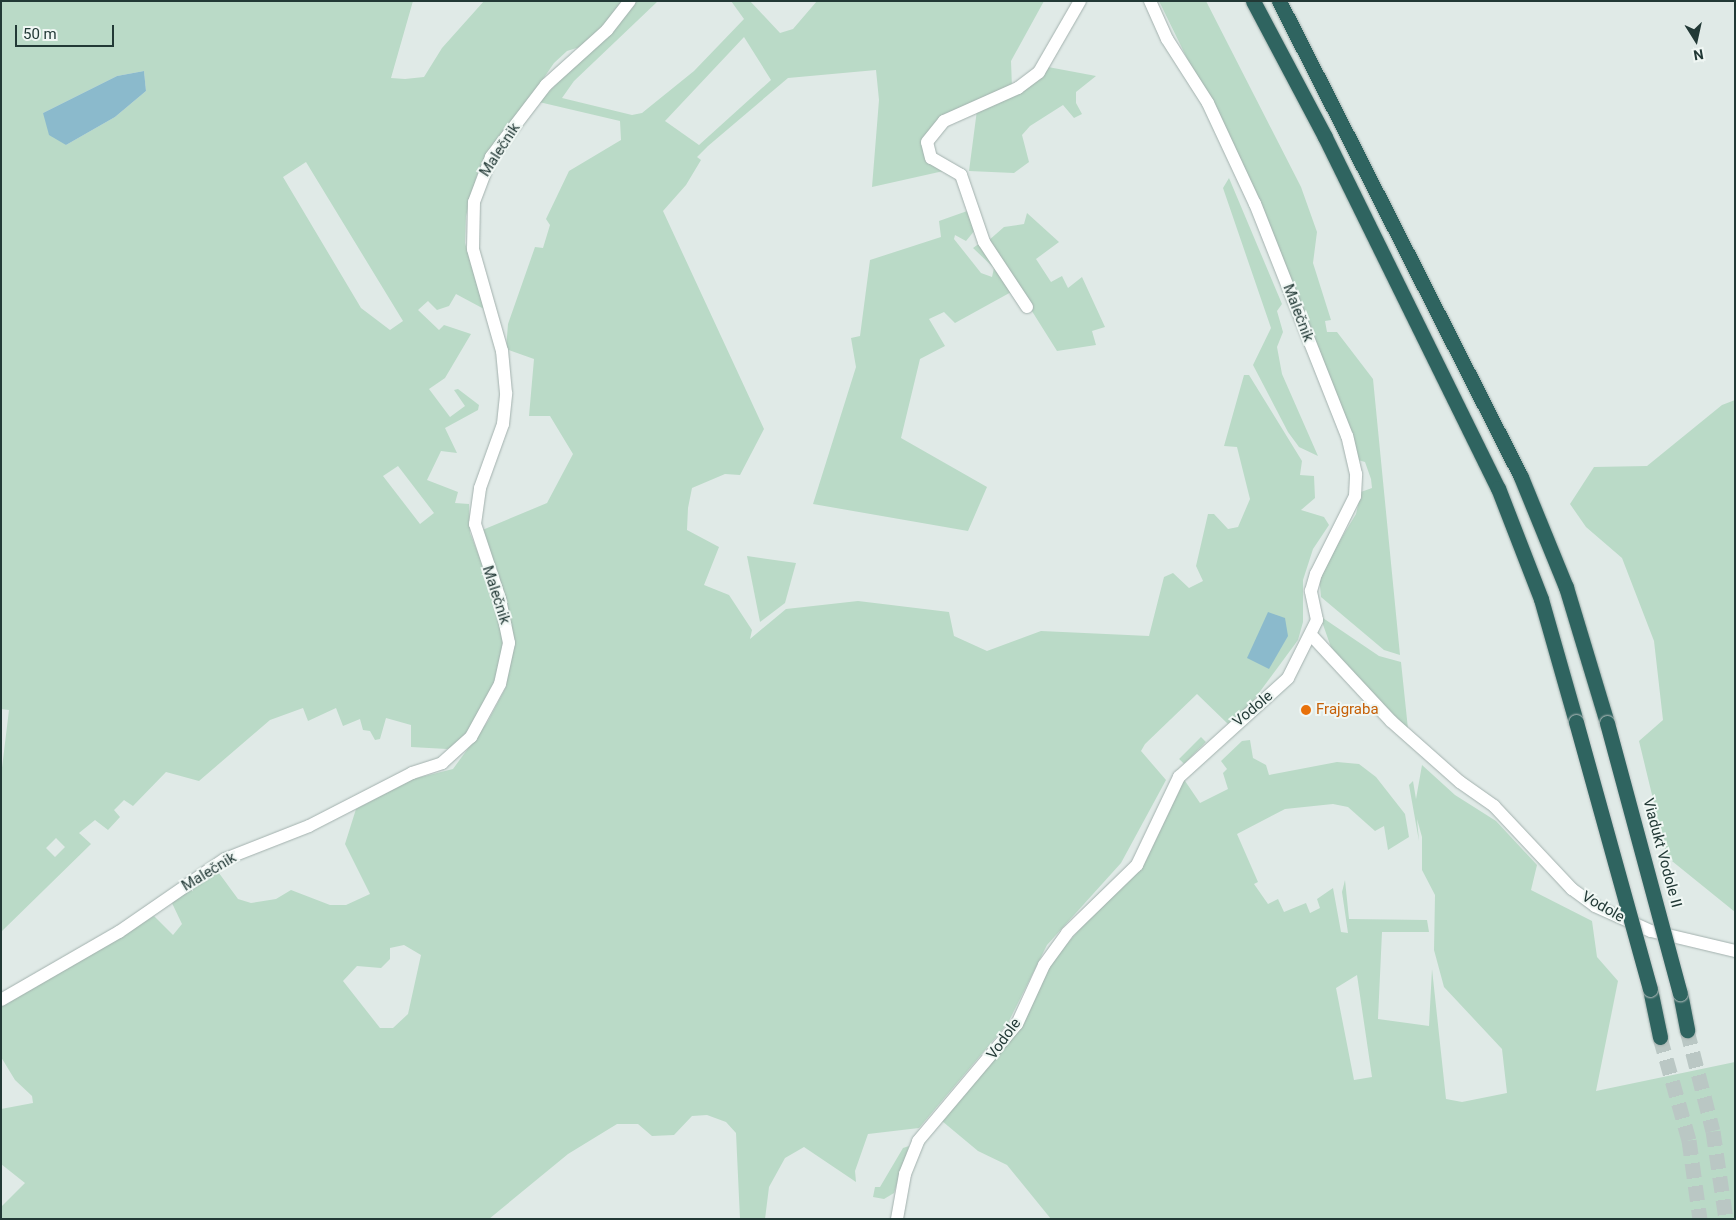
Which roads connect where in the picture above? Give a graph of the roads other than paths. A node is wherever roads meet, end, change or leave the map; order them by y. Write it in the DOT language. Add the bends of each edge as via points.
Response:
graph roads {
  1 [pos="630,1"];
  2 [pos="1080,1"];
  3 [pos="1150,1"];
  4 [pos="1253,1"];
  5 [pos="1279,1"];
  6 [pos="1027,306"];
  7 [pos="1312,636"];
  8 [pos="1735,951"];
  9 [pos="1,1000"];
  10 [pos="1687,1030"];
  11 [pos="1660,1037"];
  12 [pos="897,1219"];
  1 -- 9 [label="street, Malečnik" via="607,30 546,85 492,157 474,202 473,248 502,351 506,393 503,424 480,488 475,524 500,599 509,643 500,684 471,737 442,763 405,776 310,826 225,859 119,932"];
  2 -- 6 [label="street" via="1039,72 1018,88 944,121 927,142 931,158 961,175 984,242"];
  3 -- 7 [label="street, Malečnik" via="1167,39 1208,103 1255,204 1353,456 1355,496 1311,591 1317,620"];
  4 -- 11 [label="highway, bridge" via="1326,137 1498,488 1541,599 1650,989"];
  5 -- 10 [label="highway, Viadukt Vodole II, bridge" via="1521,477 1566,586 1680,993"];
  7 -- 8 [label="street, Vodole" via="1391,721 1460,782 1494,806 1572,889 1595,906 1650,931"];
  7 -- 12 [label="street, Vodole" via="1288,678 1179,776 1137,866 1067,933 1044,966 1017,1024 918,1141 905,1174"];
}
